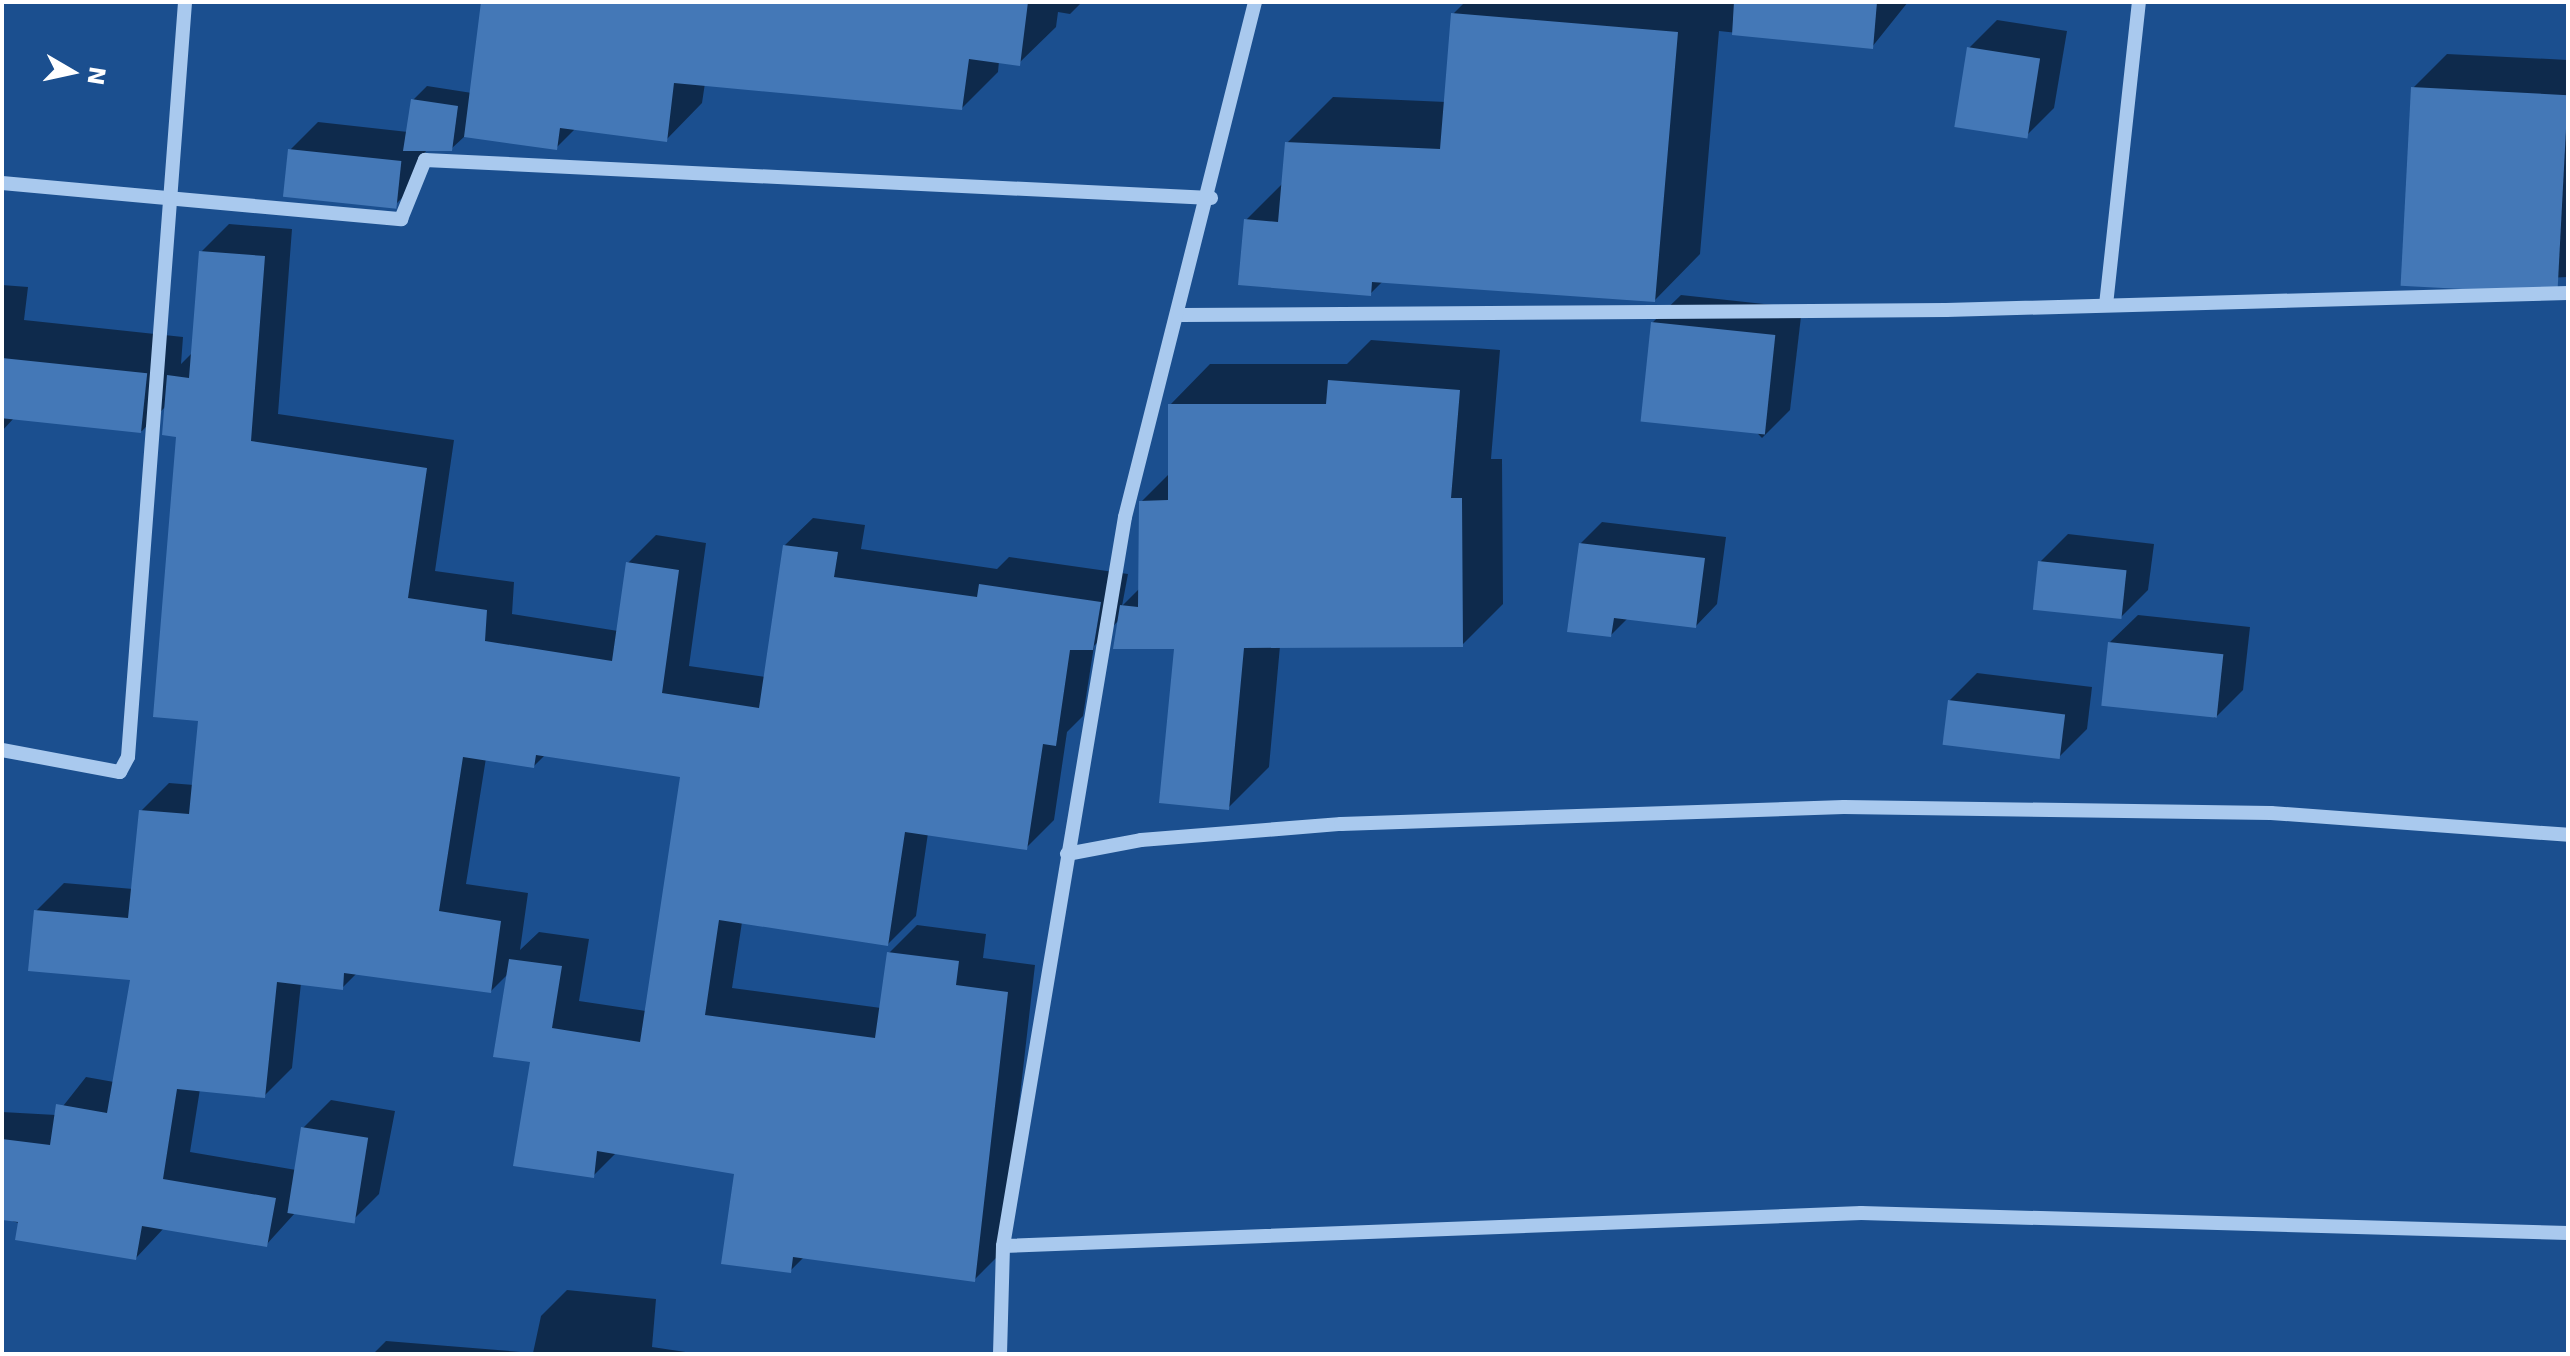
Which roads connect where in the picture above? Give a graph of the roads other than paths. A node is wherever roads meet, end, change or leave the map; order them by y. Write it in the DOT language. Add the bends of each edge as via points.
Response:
graph roads {
  1 [pos="185,2"];
  2 [pos="1255,2"];
  3 [pos="2139,2"];
  4 [pos="2,183"];
  5 [pos="1211,198"];
  6 [pos="167,199"];
  7 [pos="2568,293"];
  8 [pos="2106,305"];
  9 [pos="1182,315"];
  10 [pos="2,750"];
  11 [pos="2568,835"];
  12 [pos="1067,854"];
  13 [pos="2568,1233"];
  14 [pos="1003,1246"];
  15 [pos="1000,1354"];
  1 -- 6 [label="street"];
  2 -- 5 [label="street"];
  3 -- 8 [label="street"];
  4 -- 6 [label="street"];
  5 -- 6 [label="street" via="425,160 401,219"];
  5 -- 9 [label="street"];
  6 -- 10 [label="street" via="128,757 120,772"];
  7 -- 8 [label="street"];
  8 -- 9 [label="street"];
  9 -- 12 [label="street" via="1125,517"];
  11 -- 12 [label="street" via="2271,813 1844,807 1341,824 1141,840"];
  12 -- 14 [label="street"];
  13 -- 14 [label="street" via="1861,1213"];
  14 -- 15 [label="street"];
}
